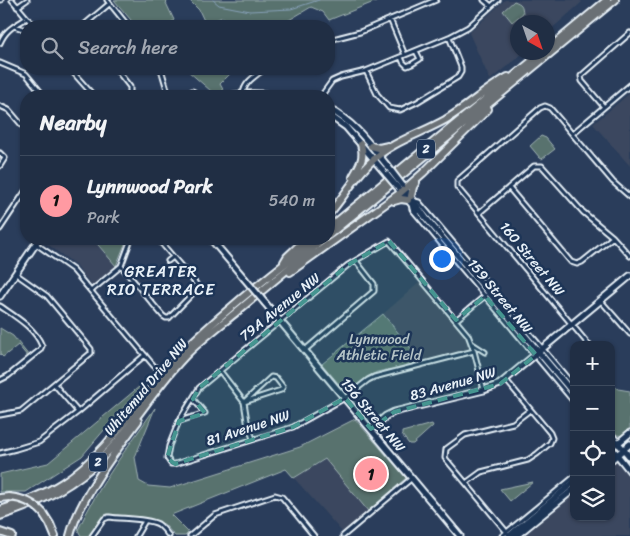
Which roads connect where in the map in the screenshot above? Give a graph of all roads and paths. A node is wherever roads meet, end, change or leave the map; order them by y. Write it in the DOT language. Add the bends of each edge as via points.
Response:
graph roads {
  1 [pos="12,0"];
  2 [pos="27,0"];
  3 [pos="436,0"];
  4 [pos="484,0"];
  5 [pos="498,0"];
  6 [pos="606,0"];
  7 [pos="615,0"];
  8 [pos="108,2"];
  9 [pos="491,6"];
  10 [pos="17,7"];
  11 [pos="27,18"];
  12 [pos="390,19"];
  13 [pos="24,20"];
  14 [pos="89,20"];
  15 [pos="123,20"];
  16 [pos="20,22"];
  17 [pos="13,26"];
  18 [pos="20,28"];
  19 [pos="630,34"];
  20 [pos="449,37"];
  21 [pos="335,39"];
  22 [pos="0,43"];
  23 [pos="555,43"];
  24 [pos="416,50"];
  25 [pos="403,56"];
  26 [pos="533,60"];
  27 [pos="0,63"];
  28 [pos="522,69"];
  29 [pos="20,71"];
  30 [pos="366,71"];
  31 [pos="27,75"];
  32 [pos="75,75"];
  33 [pos="121,75"];
  34 [pos="163,75"];
  35 [pos="257,75"];
  36 [pos="630,86"];
  37 [pos="39,90"];
  38 [pos="89,90"];
  39 [pos="130,90"];
  40 [pos="167,90"];
  41 [pos="243,90"];
  42 [pos="325,90"];
  43 [pos="498,96"];
  44 [pos="0,106"];
  45 [pos="604,107"];
  46 [pos="335,112"];
  47 [pos="335,119"];
  48 [pos="20,123"];
  49 [pos="572,134"];
  50 [pos="361,144"];
  51 [pos="392,145"];
  52 [pos="371,146"];
  53 [pos="0,153"];
  54 [pos="376,157"];
  55 [pos="0,166"];
  56 [pos="423,173"];
  57 [pos="401,188"];
  58 [pos="509,188"];
  59 [pos="630,197"];
  60 [pos="20,199"];
  61 [pos="411,200"];
  62 [pos="388,203"];
  63 [pos="337,204"];
  64 [pos="335,206"];
  65 [pos="478,213"];
  66 [pos="335,223"];
  67 [pos="0,229"];
  68 [pos="335,230"];
  69 [pos="613,236"];
  70 [pos="335,240"];
  71 [pos="35,245"];
  72 [pos="37,245"];
  73 [pos="129,245"];
  74 [pos="163,245"];
  75 [pos="217,245"];
  76 [pos="300,245"];
  77 [pos="309,245"];
  78 [pos="317,245"];
  79 [pos="328,245"];
  80 [pos="630,256"];
  81 [pos="173,257"];
  82 [pos="168,261"];
  83 [pos="356,261"];
  84 [pos="120,266"];
  85 [pos="283,266"];
  86 [pos="16,274"];
  87 [pos="281,274"];
  88 [pos="630,276"];
  89 [pos="91,292"];
  90 [pos="487,294"];
  91 [pos="0,296"];
  92 [pos="601,300"];
  93 [pos="0,306"];
  94 [pos="280,320"];
  95 [pos="456,320"];
  96 [pos="572,325"];
  97 [pos="629,332"];
  98 [pos="586,341"];
  99 [pos="471,342"];
  100 [pos="305,350"];
  101 [pos="474,351"];
  102 [pos="485,352"];
  103 [pos="539,352"];
  104 [pos="145,356"];
  105 [pos="154,366"];
  106 [pos="220,371"];
  107 [pos="169,374"];
  108 [pos="0,380"];
  109 [pos="506,380"];
  110 [pos="570,382"];
  111 [pos="54,384"];
  112 [pos="570,389"];
  113 [pos="484,390"];
  114 [pos="570,396"];
  115 [pos="345,398"];
  116 [pos="192,399"];
  117 [pos="244,402"];
  118 [pos="530,410"];
  119 [pos="78,412"];
  120 [pos="0,416"];
  121 [pos="180,421"];
  122 [pos="371,429"];
  123 [pos="630,433"];
  124 [pos="253,439"];
  125 [pos="615,440"];
  126 [pos="618,443"];
  127 [pos="630,444"];
  128 [pos="615,447"];
  129 [pos="624,449"];
  130 [pos="615,450"];
  131 [pos="615,452"];
  132 [pos="0,453"];
  133 [pos="630,457"];
  134 [pos="167,458"];
  135 [pos="630,471"];
  136 [pos="412,478"];
  137 [pos="570,481"];
  138 [pos="466,483"];
  139 [pos="570,485"];
  140 [pos="570,492"];
  141 [pos="0,498"];
  142 [pos="0,510"];
  143 [pos="0,516"];
  144 [pos="145,521"];
  145 [pos="0,532"];
  146 [pos="509,535"];
  147 [pos="12,536"];
  148 [pos="55,536"];
  149 [pos="70,536"];
  150 [pos="92,536"];
  151 [pos="136,536"];
  152 [pos="169,536"];
  153 [pos="190,536"];
  154 [pos="314,536"];
  155 [pos="344,536"];
  156 [pos="460,536"];
  157 [pos="502,536"];
  158 [pos="516,536"];
  1 -- 10 [label="street"];
  2 -- 10 [label="street"];
  3 -- 12 [label="street"];
  4 -- 9 [label="street"];
  5 -- 9 [label="street"];
  6 -- 23 [label="highway"];
  7 -- 43 [label="highway, 2"];
  8 -- 14 [label="street"];
  8 -- 15 [label="street"];
  9 -- 20 [label="street"];
  10 -- 11 [label="street"];
  11 -- 13 [label="street"];
  12 -- 21 [label="street"];
  12 -- 25 [label="street"];
  16 -- 17 [label="street"];
  17 -- 18 [label="street"];
  17 -- 22 [label="street"];
  19 -- 45 [label="street" via="581,77"];
  20 -- 24 [label="street"];
  20 -- 30 [label="street" via="461,67 458,77 400,110 389,108 377,94"];
  24 -- 25 [label="street"];
  24 -- 25 [label="street" via="420,59 412,64 407,66"];
  25 -- 30 [label="street"];
  26 -- 28 [label="highway, 2"];
  27 -- 29 [label="street"];
  28 -- 51 [label="highway" via="444,120"];
  28 -- 66 [label="highway, 2"];
  30 -- 42 [label="street" via="332,81"];
  31 -- 37 [label="street"];
  32 -- 38 [label="street"];
  33 -- 39 [label="street"];
  34 -- 40 [label="street"];
  35 -- 41 [label="street"];
  36 -- 45 [label="street"];
  43 -- 56 [label="highway"];
  43 -- 68 [label="highway, 2"];
  44 -- 48 [label="street" via="9,110"];
  45 -- 49 [label="street"];
  46 -- 52 [label="street, 159 Street NW" via="350,122"];
  47 -- 50 [label="street, 159 Street NW"];
  49 -- 59 [label="street"];
  49 -- 65 [label="street, 160 Street NW" via="550,108 540,108 458,180 457,187"];
  50 -- 54 [label="street, 159 Street NW"];
  50 -- 63 [label="highway" via="361,162"];
  51 -- 52 [label="highway"];
  51 -- 54 [label="highway"];
  52 -- 54 [label="street, 159 Street NW"];
  53 -- 55 [label="street" via="5,158"];
  54 -- 57 [label="street, 159 Street NW, bridge"];
  54 -- 63 [label="highway"];
  56 -- 57 [label="highway"];
  56 -- 61 [label="highway" via="415,183"];
  57 -- 61 [label="street, 159 Street NW"];
  57 -- 62 [label="highway"];
  58 -- 65 [label="street"];
  58 -- 69 [label="street" via="534,166 542,166 583,212"];
  58 -- 69 [label="street" via="571,262 582,262"];
  60 -- 67 [label="street"];
  61 -- 62 [label="highway" via="401,198"];
  61 -- 90 [label="street, 159 Street NW"];
  61 -- 90 [label="street, 159 Street NW" via="412,209"];
  61 -- 103 [label="street, 159 Street NW" via="419,202"];
  62 -- 70 [label="highway"];
  63 -- 64 [label="highway"];
  65 -- 96 [label="street, 160 Street NW"];
  69 -- 80 [label="street"];
  71 -- 86 [label="street"];
  72 -- 89 [label="street" via="73,269"];
  73 -- 84 [label="street"];
  74 -- 81 [label="street"];
  75 -- 94 [label="street, 156 Street NW, bridge"];
  76 -- 85 [label="highway"];
  77 -- 85 [label="highway, Whitemud Drive NW / 2"];
  78 -- 87 [label="highway, Whitemud Drive NW / 2"];
  79 -- 87 [label="highway" via="290,272"];
  81 -- 82 [label="street"];
  81 -- 84 [label="street" via="197,285 197,290 169,318 162,316"];
  83 -- 94 [label="street, 79A Avenue NW"];
  83 -- 95 [label="street, 79A Avenue NW" via="389,241"];
  83 -- 100 [label="street" via="374,284 374,291"];
  84 -- 89 [label="street"];
  85 -- 142 [label="highway, Whitemud Drive NW / 2" via="195,339 109,442 83,468 46,492"];
  86 -- 91 [label="street"];
  86 -- 111 [label="street" via="47,296 92,349"];
  87 -- 107 [label="highway, Whitemud Drive NW / 2" via="210,333"];
  88 -- 92 [label="street, 83 Avenue NW"];
  89 -- 104 [label="street"];
  90 -- 95 [label="street"];
  90 -- 103 [label="street, 159 Street NW"];
  92 -- 96 [label="street, 83 Avenue NW"];
  92 -- 97 [label="street"];
  93 -- 108 [label="street" via="25,323 42,346"];
  94 -- 100 [label="street, 156 Street NW"];
  94 -- 106 [label="street, 79A Avenue NW"];
  95 -- 99 [label="street"];
  96 -- 98 [label="street, 160 Street NW"];
  96 -- 103 [label="street, 83 Avenue NW"];
  99 -- 101 [label="street"];
  99 -- 102 [label="street"];
  100 -- 115 [label="street, 156 Street NW"];
  101 -- 113 [label="street"];
  101 -- 115 [label="street, 81 Avenue NW" via="374,377"];
  103 -- 109 [label="street, 83 Avenue NW"];
  103 -- 110 [label="street, 159 Street NW"];
  103 -- 112 [label="street, 159 Street NW"];
  103 -- 114 [label="street, 159 Street NW"];
  104 -- 105 [label="street"];
  104 -- 119 [label="street"];
  106 -- 116 [label="street, 79A Avenue NW" via="199,388"];
  106 -- 117 [label="street"];
  107 -- 143 [label="highway, Whitemud Drive NW / 2" via="114,445 87,471 48,497"];
  107 -- 149 [label="highway" via="167,384 89,493"];
  109 -- 113 [label="street, 83 Avenue NW"];
  109 -- 118 [label="street"];
  111 -- 119 [label="street"];
  111 -- 120 [label="street" via="21,411"];
  113 -- 122 [label="street, 83 Avenue NW" via="394,412"];
  115 -- 122 [label="street, 156 Street NW"];
  115 -- 124 [label="street, 81 Avenue NW" via="293,427"];
  116 -- 121 [label="street, 79A Avenue NW"];
  116 -- 121 [label="street" via="204,413"];
  117 -- 117 [label="street" via="281,390 283,387 276,378 271,378"];
  117 -- 124 [label="street"];
  118 -- 138 [label="street" via="550,433 550,443 528,460 481,472"];
  118 -- 138 [label="street" via="513,423 465,435 446,449 444,458"];
  119 -- 132 [label="street" via="39,442"];
  121 -- 134 [label="street, 79A Avenue NW"];
  122 -- 136 [label="street, 156 Street NW"];
  123 -- 126 [label="street"];
  124 -- 134 [label="street, 81 Avenue NW" via="175,464"];
  125 -- 126 [label="street"];
  126 -- 128 [label="street"];
  126 -- 129 [label="street"];
  127 -- 129 [label="street"];
  129 -- 130 [label="street"];
  129 -- 133 [label="street"];
  131 -- 135 [label="street"];
  136 -- 155 [label="street"];
  136 -- 156 [label="street, 156 Street NW"];
  137 -- 146 [label="street"];
  138 -- 146 [label="street"];
  139 -- 146 [label="street"];
  140 -- 158 [label="street"];
  141 -- 148 [label="highway, bridge" via="8,497 37,507"];
  144 -- 150 [label="street" via="106,517"];
  144 -- 151 [label="street"];
  144 -- 152 [label="street" via="159,525"];
  145 -- 147 [label="highway"];
  146 -- 157 [label="street"];
  153 -- 154 [label="street" via="214,515 275,495 282,497"];
}
